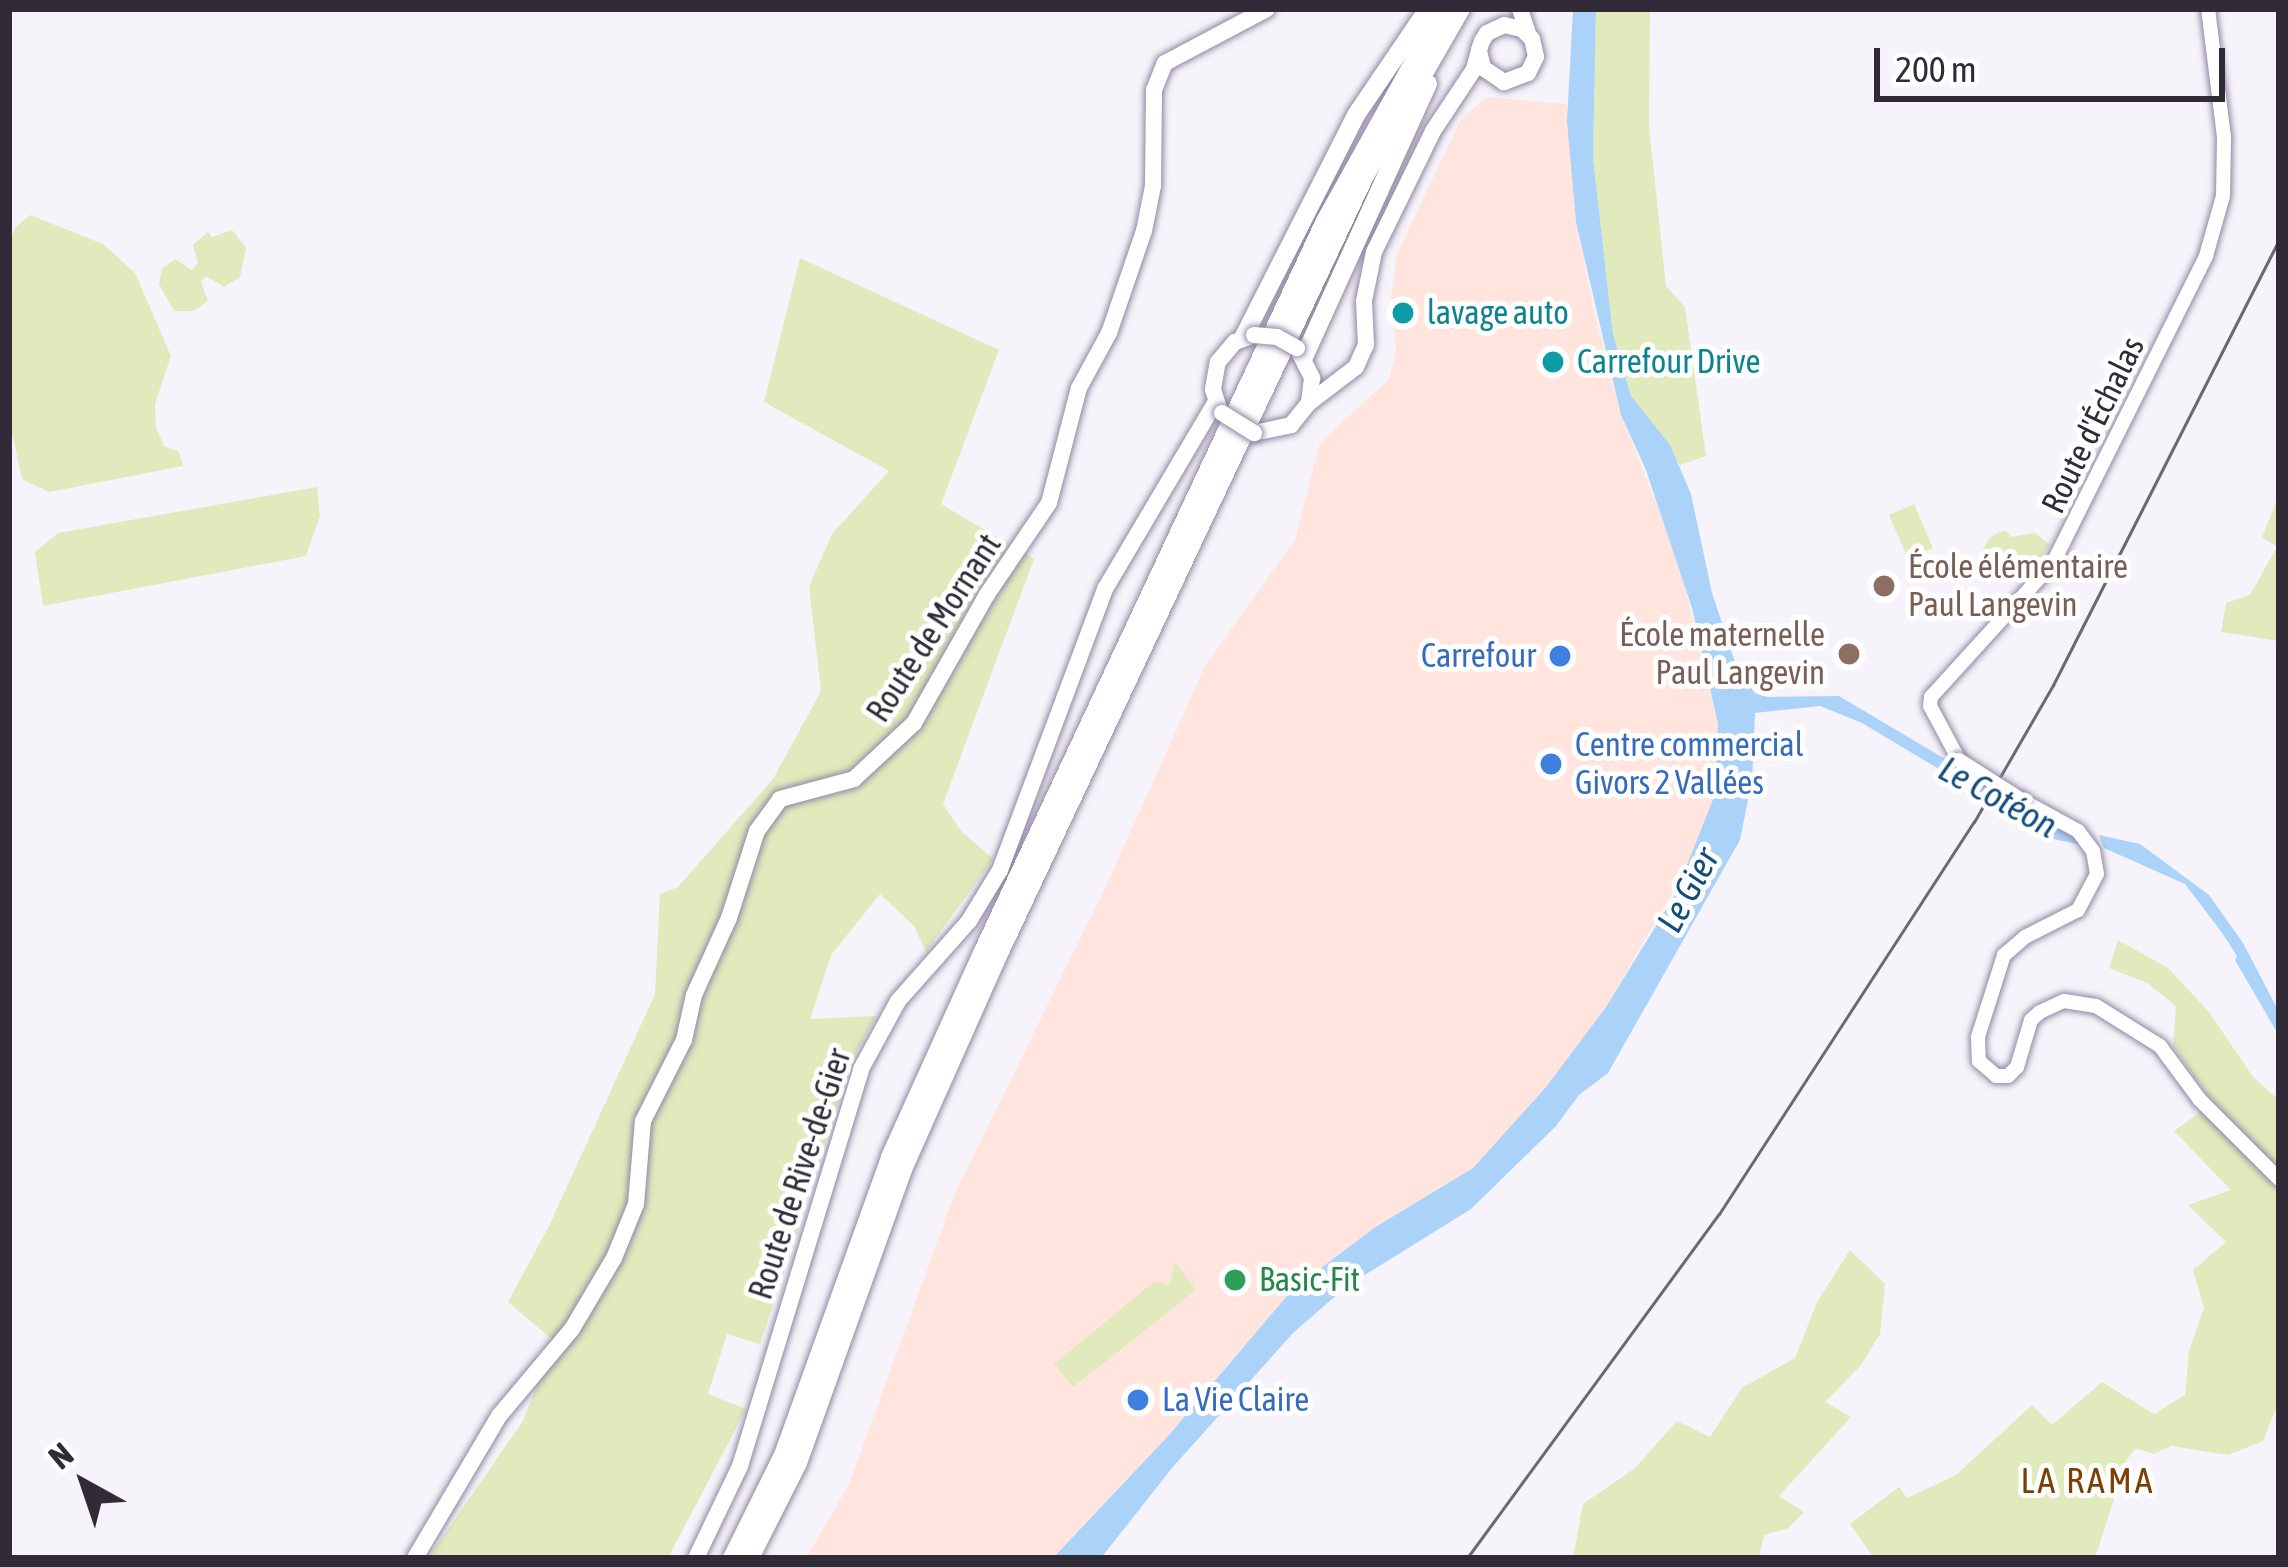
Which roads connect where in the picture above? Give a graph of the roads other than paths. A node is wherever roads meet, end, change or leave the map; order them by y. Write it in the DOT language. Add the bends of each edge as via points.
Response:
graph roads {
  1 [pos="1267,9"];
  2 [pos="1428,9"];
  3 [pos="1443,9"];
  4 [pos="1462,9"];
  5 [pos="1520,9"];
  6 [pos="2208,9"];
  7 [pos="1504,25"];
  8 [pos="1528,34"];
  9 [pos="1479,50"];
  10 [pos="1496,80"];
  11 [pos="1459,94"];
  12 [pos="1249,337"];
  13 [pos="1303,357"];
  14 [pos="1343,379"];
  15 [pos="1309,403"];
  16 [pos="1220,417"];
  17 [pos="1193,447"];
  18 [pos="2279,1180"];
  19 [pos="415,1558"];
  20 [pos="696,1558"];
  21 [pos="732,1558"];
  22 [pos="750,1558"];
  1 -- 19 [label="main road, Route de Mornant" via="1165,63 1154,90 1144,231 1109,333 1079,388 1049,503 914,723 854,779 780,800 757,831 684,1040 643,1121 636,1204 614,1258 572,1329 499,1416"];
  2 -- 12 [label="highway" via="1356,115"];
  3 -- 21 [label="highway" via="1325,221 983,951 890,1157 784,1455"];
  4 -- 13 [label="highway"];
  4 -- 22 [label="highway" via="1365,176 997,958 904,1167 798,1463"];
  5 -- 7 [label="main road"];
  5 -- 8 [label="main road"];
  6 -- 18 [label="street, Route d'Échalas, bridge" via="2224,136 2223,196 2206,256 2053,563 1930,706 1959,760 2078,831 2097,874 2078,910 2004,955 1978,1037 1979,1061 2008,1076 2040,1012 2064,1001 2096,1006 2160,1046"];
  7 -- 8 [label="main road"];
  7 -- 9 [label="main road" via="1487,33"];
  8 -- 10 [label="main road" via="1536,56 1528,73"];
  9 -- 10 [label="main road"];
  9 -- 11 [label="main road"];
  10 -- 11 [label="main road"];
  11 -- 14 [label="main road" via="1432,131 1374,252 1366,345"];
  12 -- 13 [label="main road, bridge" via="1277,337"];
  12 -- 16 [label="main road" via="1218,362"];
  13 -- 14 [label="main road" via="1320,375"];
  13 -- 15 [label="main road"];
  14 -- 15 [label="main road"];
  15 -- 16 [label="main road, bridge" via="1285,429 1254,433"];
  16 -- 17 [label="main road, Route de Rive-de-Gier"];
  16 -- 17 [label="main road, Route de Rive-de-Gier"];
  17 -- 20 [label="main road, Route de Rive-de-Gier" via="1106,590 1000,870 969,921 898,1001 861,1069 740,1466"];
}
